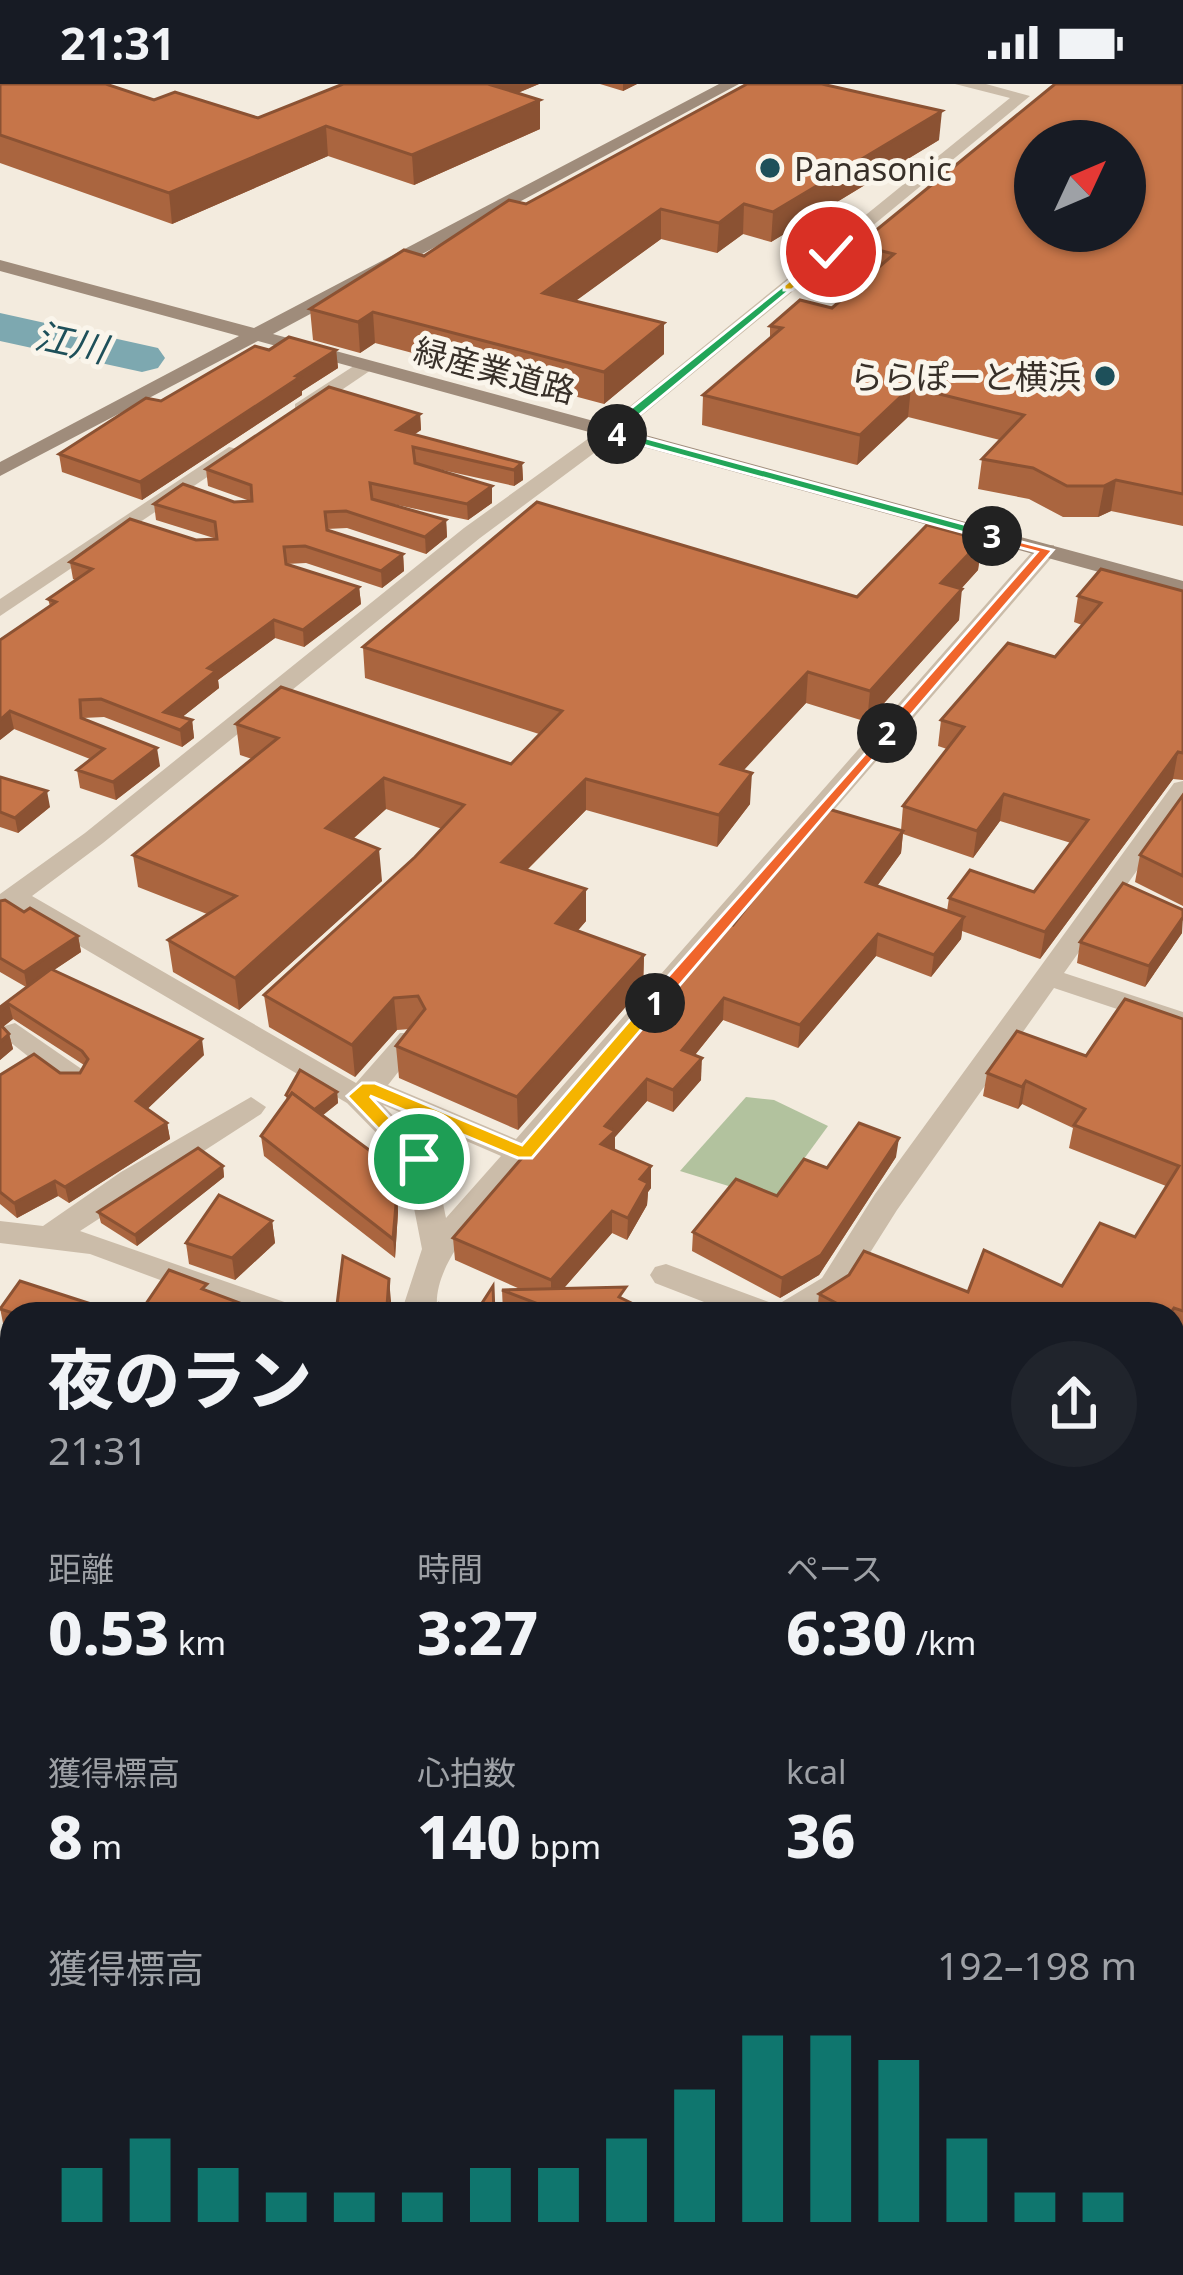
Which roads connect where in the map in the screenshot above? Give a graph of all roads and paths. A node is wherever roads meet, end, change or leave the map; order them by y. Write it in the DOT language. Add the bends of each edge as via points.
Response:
graph roads {
  1 [pos="731,84"];
  2 [pos="963,84"];
  3 [pos="0,265"];
  4 [pos="249,334"];
  5 [pos="367,366"];
  6 [pos="610,432"];
  7 [pos="0,454"];
  8 [pos="0,470"];
  9 [pos="127,522"];
  10 [pos="167,535"];
  11 [pos="1046,550"];
  12 [pos="393,555"];
  13 [pos="430,567"];
  14 [pos="1183,588"];
  15 [pos="0,609"];
  16 [pos="1183,788"];
  17 [pos="6,900"];
  18 [pos="1048,976"];
  19 [pos="1183,1022"];
  20 [pos="410,1039"];
  21 [pos="24,1049"];
  22 [pos="73,1077"];
  23 [pos="363,1092"];
  24 [pos="251,1107"];
  25 [pos="525,1154"];
  26 [pos="0,1232"];
  27 [pos="51,1236"];
  28 [pos="437,1249"];
  29 [pos="666,1275"];
  30 [pos="251,1302"];
  31 [pos="421,1302"];
  32 [pos="735,1302"];
  33 [pos="807,1302"];
  1 -- 4 [label="street"];
  2 -- 6 [label="street" via="1022,96"];
  3 -- 4 [label="street, 緑産業道路"];
  4 -- 5 [label="street, 緑産業道路"];
  4 -- 7 [label="street"];
  4 -- 8 [label="street"];
  5 -- 6 [label="street, 緑産業道路"];
  5 -- 9 [label="street" via="191,491"];
  6 -- 11 [label="street, 緑産業道路"];
  6 -- 13 [label="street" via="461,530"];
  9 -- 10 [label="street"];
  9 -- 15 [label="street"];
  11 -- 14 [label="street, 緑産業道路"];
  11 -- 25 [label="street"];
  12 -- 13 [label="street"];
  13 -- 17 [label="street" via="376,598"];
  16 -- 18 [label="street" via="1121,891"];
  17 -- 23 [label="street" via="251,1022"];
  18 -- 19 [label="street"];
  18 -- 33 [label="street" via="833,1286"];
  20 -- 23 [label="street"];
  21 -- 22 [label="street"];
  23 -- 25 [label="street"];
  23 -- 28 [label="street" via="419,1159"];
  24 -- 27 [label="street"];
  25 -- 28 [label="street"];
  26 -- 27 [label="street"];
  27 -- 30 [label="street"];
  28 -- 31 [label="street"];
  29 -- 32 [label="street"];
}
